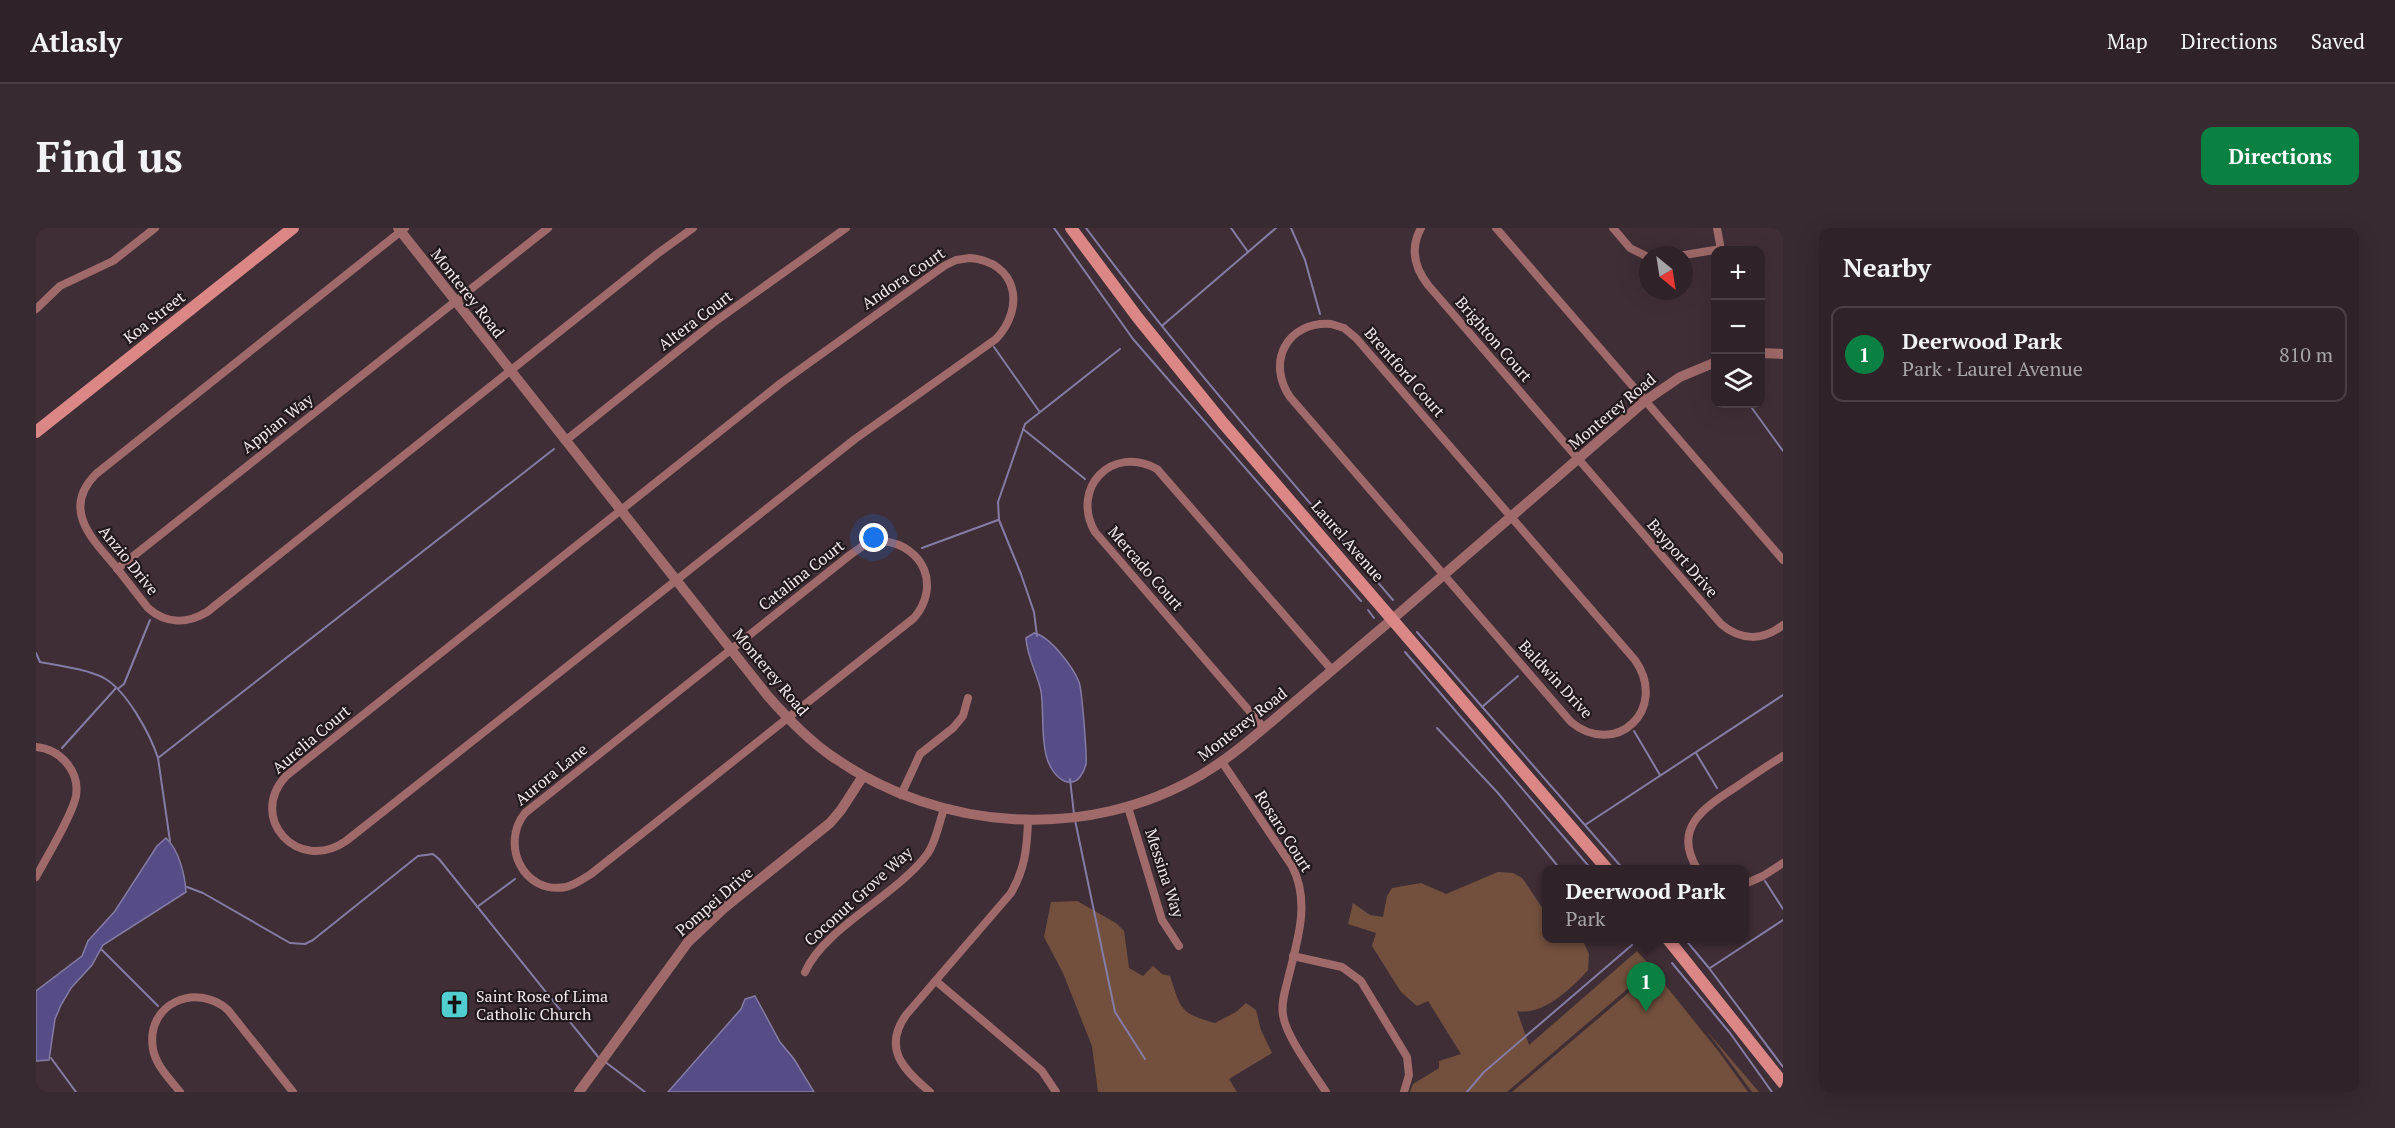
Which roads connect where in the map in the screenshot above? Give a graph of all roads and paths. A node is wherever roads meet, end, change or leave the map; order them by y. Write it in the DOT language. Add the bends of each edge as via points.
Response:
graph roads {
  1 [pos="155,228"];
  2 [pos="293,228"];
  3 [pos="548,228"];
  4 [pos="693,228"];
  5 [pos="846,228"];
  6 [pos="1071,228"];
  7 [pos="1421,228"];
  8 [pos="1496,228"];
  9 [pos="1613,228"];
  10 [pos="1717,228"];
  11 [pos="401,229"];
  12 [pos="1720,246"];
  13 [pos="1711,251"];
  14 [pos="1639,252"];
  15 [pos="1693,254"];
  16 [pos="455,301"];
  17 [pos="36,309"];
  18 [pos="1765,354"];
  19 [pos="1783,354"];
  20 [pos="1711,364"];
  21 [pos="511,371"];
  22 [pos="1645,401"];
  23 [pos="36,432"];
  24 [pos="565,441"];
  25 [pos="1578,459"];
  26 [pos="621,510"];
  27 [pos="1510,517"];
  28 [pos="1783,560"];
  29 [pos="117,569"];
  30 [pos="1443,574"];
  31 [pos="675,579"];
  32 [pos="1393,618"];
  33 [pos="1783,626"];
  34 [pos="731,649"];
  35 [pos="1332,670"];
  36 [pos="968,698"];
  37 [pos="787,718"];
  38 [pos="1264,728"];
  39 [pos="36,747"];
  40 [pos="1783,756"];
  41 [pos="1222,762"];
  42 [pos="863,776"];
  43 [pos="901,795"];
  44 [pos="1128,807"];
  45 [pos="944,809"];
  46 [pos="1028,821"];
  47 [pos="1783,863"];
  48 [pos="1604,865"];
  49 [pos="1696,865"];
  50 [pos="36,877"];
  51 [pos="1749,882"];
  52 [pos="1670,943"];
  53 [pos="1179,946"];
  54 [pos="1293,956"];
  55 [pos="805,972"];
  56 [pos="936,981"];
  57 [pos="1783,1083"];
  58 [pos="290,1091"];
  59 [pos="180,1092"];
  60 [pos="579,1092"];
  61 [pos="930,1092"];
  62 [pos="1056,1092"];
  63 [pos="1326,1092"];
  64 [pos="1404,1092"];
  1 -- 17 [label="street" via="113,261 60,286"];
  2 -- 23 [label="main road, Koa Street"];
  3 -- 16 [label="street, Appian Way"];
  4 -- 21 [label="street"];
  5 -- 24 [label="street, Altera Court" via="713,323"];
  6 -- 32 [label="main road, Laurel Avenue" via="1223,423"];
  7 -- 25 [label="street, Brighton Court" via="1414,252 1422,278"];
  8 -- 22 [label="street"];
  9 -- 14 [label="street"];
  10 -- 12 [label="street"];
  11 -- 16 [label="street, Monterey Road"];
  11 -- 29 [label="street, Anzio Drive" via="91,478 81,501 82,520"];
  13 -- 15 [label="street"];
  16 -- 21 [label="street, Monterey Road"];
  16 -- 29 [label="street, Appian Way"];
  18 -- 19 [label="street"];
  20 -- 22 [label="street, Monterey Road" via="1680,377"];
  21 -- 24 [label="street, Monterey Road"];
  21 -- 29 [label="street, Anzio Drive" via="196,618 175,621 158,615"];
  22 -- 25 [label="street, Monterey Road"];
  22 -- 28 [label="street"];
  24 -- 26 [label="street, Monterey Road"];
  25 -- 27 [label="street, Monterey Road"];
  25 -- 33 [label="street, Bayport Drive" via="1729,631 1757,638"];
  26 -- 31 [label="street, Monterey Road"];
  26 -- 31 [label="street, Andora Court" via="782,383 944,266 956,260 978,259 991,263 1004,275 1013,291 1014,308 1009,323 996,339 855,439"];
  26 -- 31 [label="street, Aurelia Court" via="286,776 273,803 275,822 284,837 309,851 322,852 338,846"];
  27 -- 30 [label="street, Monterey Road"];
  27 -- 30 [label="street, Baldwin Drive" via="1640,667 1646,680 1646,702 1629,727 1605,735 1578,728"];
  27 -- 30 [label="street, Brentford Court" via="1349,331 1323,323 1295,333 1280,360 1286,392"];
  30 -- 32 [label="street, Monterey Road"];
  31 -- 34 [label="street, Monterey Road"];
  32 -- 35 [label="street, Monterey Road"];
  32 -- 48 [label="main road, Laurel Avenue"];
  34 -- 37 [label="street, Monterey Road"];
  34 -- 37 [label="street, Catalina Court" via="864,545 891,542 916,556 927,586 918,613"];
  34 -- 37 [label="street, Aurora Lane" via="525,813 514,842 525,873 541,885 555,887 582,880"];
  35 -- 38 [label="street, Monterey Road"];
  35 -- 38 [label="street, Mercado Court" via="1156,470 1135,461 1104,471 1092,485 1087,502 1095,532"];
  36 -- 43 [label="street" via="963,716 953,728 920,754"];
  37 -- 42 [label="street, Monterey Road" via="833,757"];
  38 -- 41 [label="street, Monterey Road"];
  39 -- 50 [label="street" via="51,750 66,761 73,772 76,790 73,804"];
  40 -- 49 [label="street" via="1708,806 1694,821 1689,845"];
  41 -- 44 [label="street, Monterey Road" via="1183,785"];
  41 -- 54 [label="street, Rosaro Court" via="1298,879 1303,909"];
  42 -- 43 [label="street, Monterey Road"];
  42 -- 60 [label="street, Pompei Drive" via="824,829 724,908 688,942"];
  43 -- 45 [label="street, Monterey Road"];
  44 -- 46 [label="street, Monterey Road" via="1080,817"];
  44 -- 53 [label="street, Messina Way" via="1162,920"];
  45 -- 46 [label="street, Monterey Road"];
  45 -- 55 [label="street, Coconut Grove Way" via="929,852 831,939 810,960"];
  46 -- 56 [label="street" via="1027,853 1020,878"];
  47 -- 51 [label="street"];
  52 -- 57 [label="main road"];
  54 -- 63 [label="street, Rosaro Court" via="1282,1003 1283,1017"];
  54 -- 64 [label="street" via="1342,967 1361,981 1407,1057 1409,1075"];
  56 -- 61 [label="street" via="901,1022 896,1043 905,1069"];
  56 -- 62 [label="street" via="1042,1071"];
  58 -- 59 [label="street" via="228,1010 215,1001 195,996 168,1007 156,1022 152,1037 157,1062"];
}
